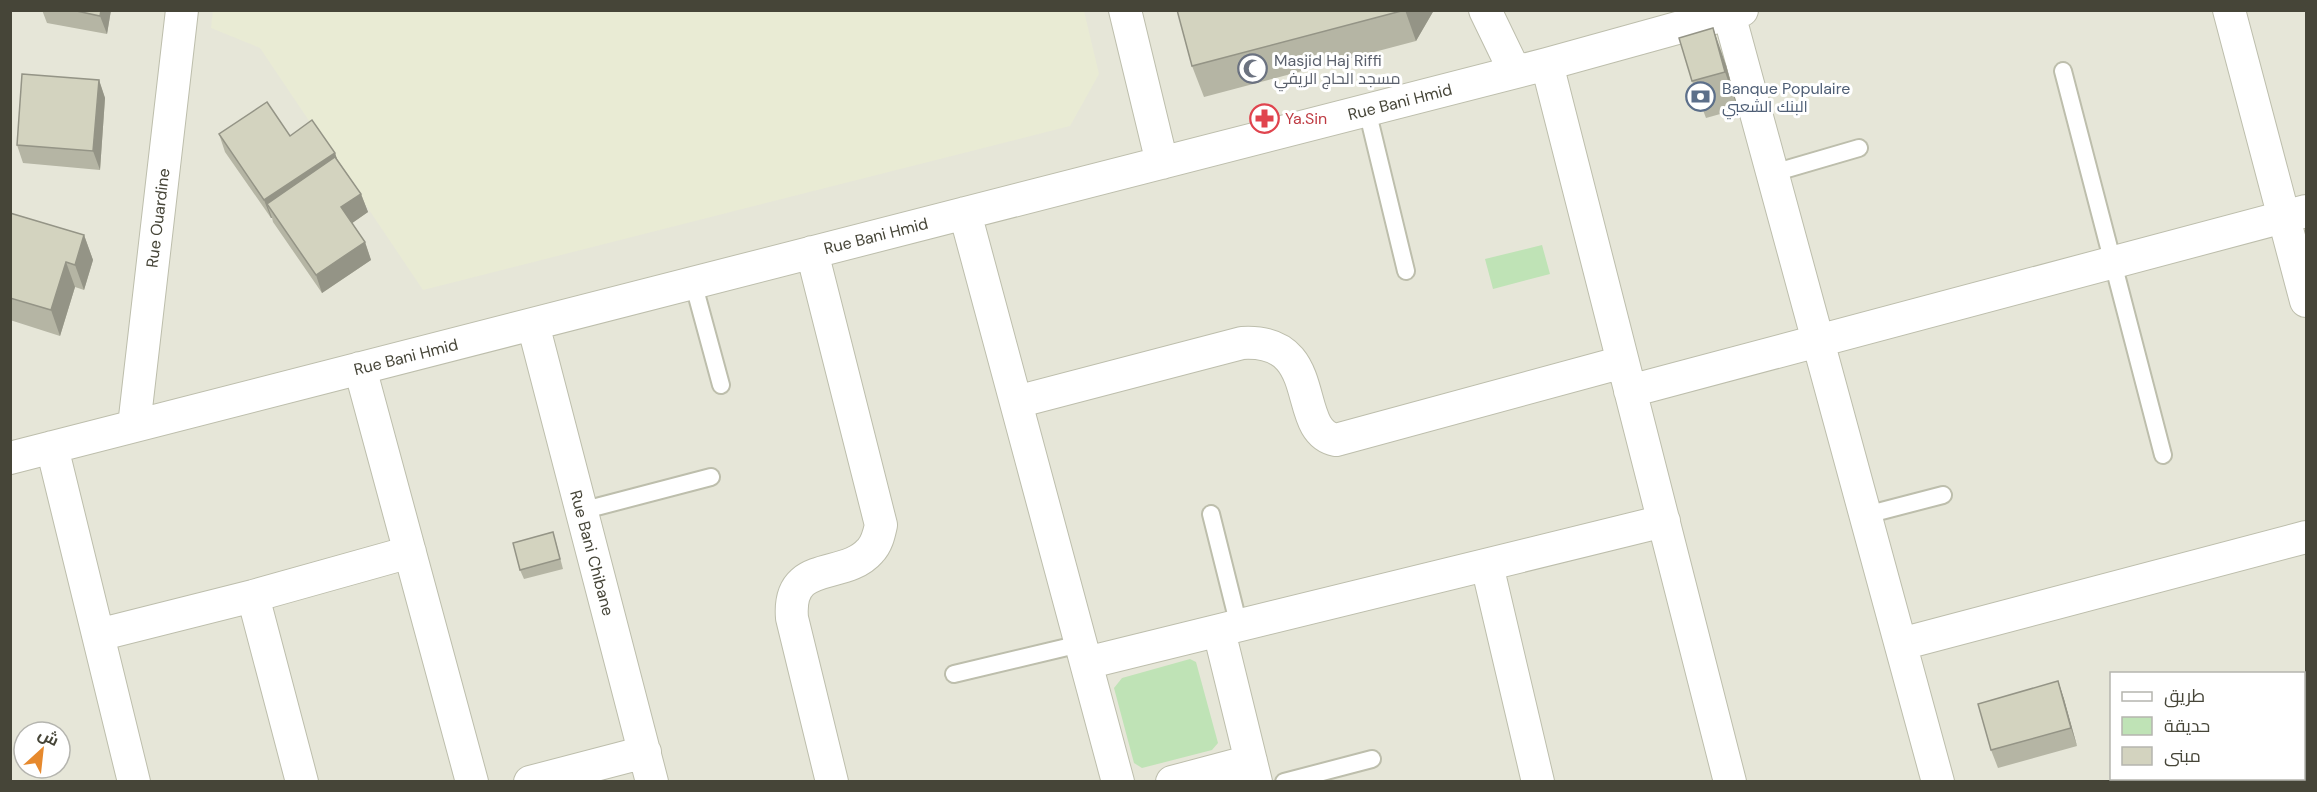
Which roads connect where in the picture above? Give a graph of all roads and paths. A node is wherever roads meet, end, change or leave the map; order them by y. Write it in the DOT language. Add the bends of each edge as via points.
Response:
graph roads {
  1 [pos="182,10"];
  2 [pos="1125,10"];
  3 [pos="1485,10"];
  4 [pos="2229,10"];
  5 [pos="1736,12"];
  6 [pos="1547,64"];
  7 [pos="2063,71"];
  8 [pos="1515,72"];
  9 [pos="1367,110"];
  10 [pos="1859,148"];
  11 [pos="1162,163"];
  12 [pos="1773,173"];
  13 [pos="965,213"];
  14 [pos="2295,214"];
  15 [pos="812,252"];
  16 [pos="2113,263"];
  17 [pos="1406,271"];
  18 [pos="693,282"];
  19 [pos="2307,301"];
  20 [pos="533,324"];
  21 [pos="1818,341"];
  22 [pos="360,368"];
  23 [pos="1627,377"];
  24 [pos="721,385"];
  25 [pos="1016,402"];
  26 [pos="134,426"];
  27 [pos="52,447"];
  28 [pos="2163,455"];
  29 [pos="10,458"];
  30 [pos="711,477"];
  31 [pos="1943,495"];
  32 [pos="581,511"];
  33 [pos="1211,514"];
  34 [pos="1866,515"];
  35 [pos="1664,521"];
  36 [pos="2307,537"];
  37 [pos="410,552"];
  38 [pos="1487,565"];
  39 [pos="253,596"];
  40 [pos="1229,628"];
  41 [pos="98,635"];
  42 [pos="1901,644"];
  43 [pos="1083,654"];
  44 [pos="954,674"];
  45 [pos="645,752"];
  46 [pos="1372,759"];
  47 [pos="1254,771"];
  48 [pos="134,782"];
  49 [pos="302,782"];
  50 [pos="472,782"];
  51 [pos="530,782"];
  52 [pos="652,782"];
  53 [pos="832,782"];
  54 [pos="1118,782"];
  55 [pos="1172,782"];
  56 [pos="1284,782"];
  57 [pos="1538,782"];
  58 [pos="1730,782"];
  59 [pos="1938,782"];
  1 -- 26 [label="street, Rue Ouardine"];
  2 -- 11 [label="street"];
  3 -- 8 [label="street"];
  4 -- 14 [label="street"];
  5 -- 6 [label="street, Rue Bani Hmid"];
  5 -- 12 [label="street"];
  6 -- 8 [label="street, Rue Bani Hmid"];
  6 -- 23 [label="street"];
  7 -- 16 [label="lane"];
  8 -- 9 [label="street, Rue Bani Hmid"];
  9 -- 11 [label="street, Rue Bani Hmid"];
  9 -- 17 [label="lane"];
  10 -- 12 [label="lane"];
  11 -- 13 [label="street, Rue Bani Hmid"];
  12 -- 21 [label="street"];
  13 -- 15 [label="street, Rue Bani Hmid"];
  13 -- 25 [label="street"];
  14 -- 16 [label="street"];
  14 -- 19 [label="street"];
  15 -- 18 [label="street, Rue Bani Hmid"];
  15 -- 53 [label="street" via="881,525 878,539 859,560 811,575 793,596 792,618"];
  16 -- 21 [label="street"];
  16 -- 28 [label="lane"];
  18 -- 20 [label="street, Rue Bani Hmid"];
  18 -- 24 [label="lane"];
  20 -- 22 [label="street, Rue Bani Hmid"];
  20 -- 32 [label="street, Rue Bani Chibane"];
  21 -- 23 [label="street"];
  21 -- 34 [label="street"];
  22 -- 26 [label="street, Rue Bani Hmid"];
  22 -- 37 [label="street"];
  23 -- 25 [label="street" via="1336,440 1317,428 1298,370 1290,359 1269,345 1256,342"];
  23 -- 35 [label="street"];
  25 -- 43 [label="street"];
  26 -- 27 [label="street, Rue Bani Hmid"];
  27 -- 29 [label="street, Rue Bani Hmid"];
  27 -- 41 [label="street"];
  30 -- 32 [label="lane"];
  31 -- 34 [label="lane"];
  32 -- 45 [label="street, Rue Bani Chibane"];
  33 -- 40 [label="lane"];
  34 -- 42 [label="street"];
  35 -- 38 [label="street"];
  35 -- 58 [label="street"];
  36 -- 42 [label="street"];
  37 -- 39 [label="street"];
  37 -- 50 [label="street"];
  38 -- 40 [label="street"];
  38 -- 57 [label="street"];
  39 -- 41 [label="street"];
  39 -- 49 [label="street"];
  40 -- 43 [label="street"];
  40 -- 47 [label="street"];
  41 -- 48 [label="street"];
  42 -- 59 [label="street"];
  43 -- 44 [label="lane"];
  43 -- 54 [label="street"];
  45 -- 51 [label="street"];
  45 -- 52 [label="street, Rue Bani Chibane"];
  46 -- 56 [label="lane"];
  47 -- 55 [label="street"];
}
